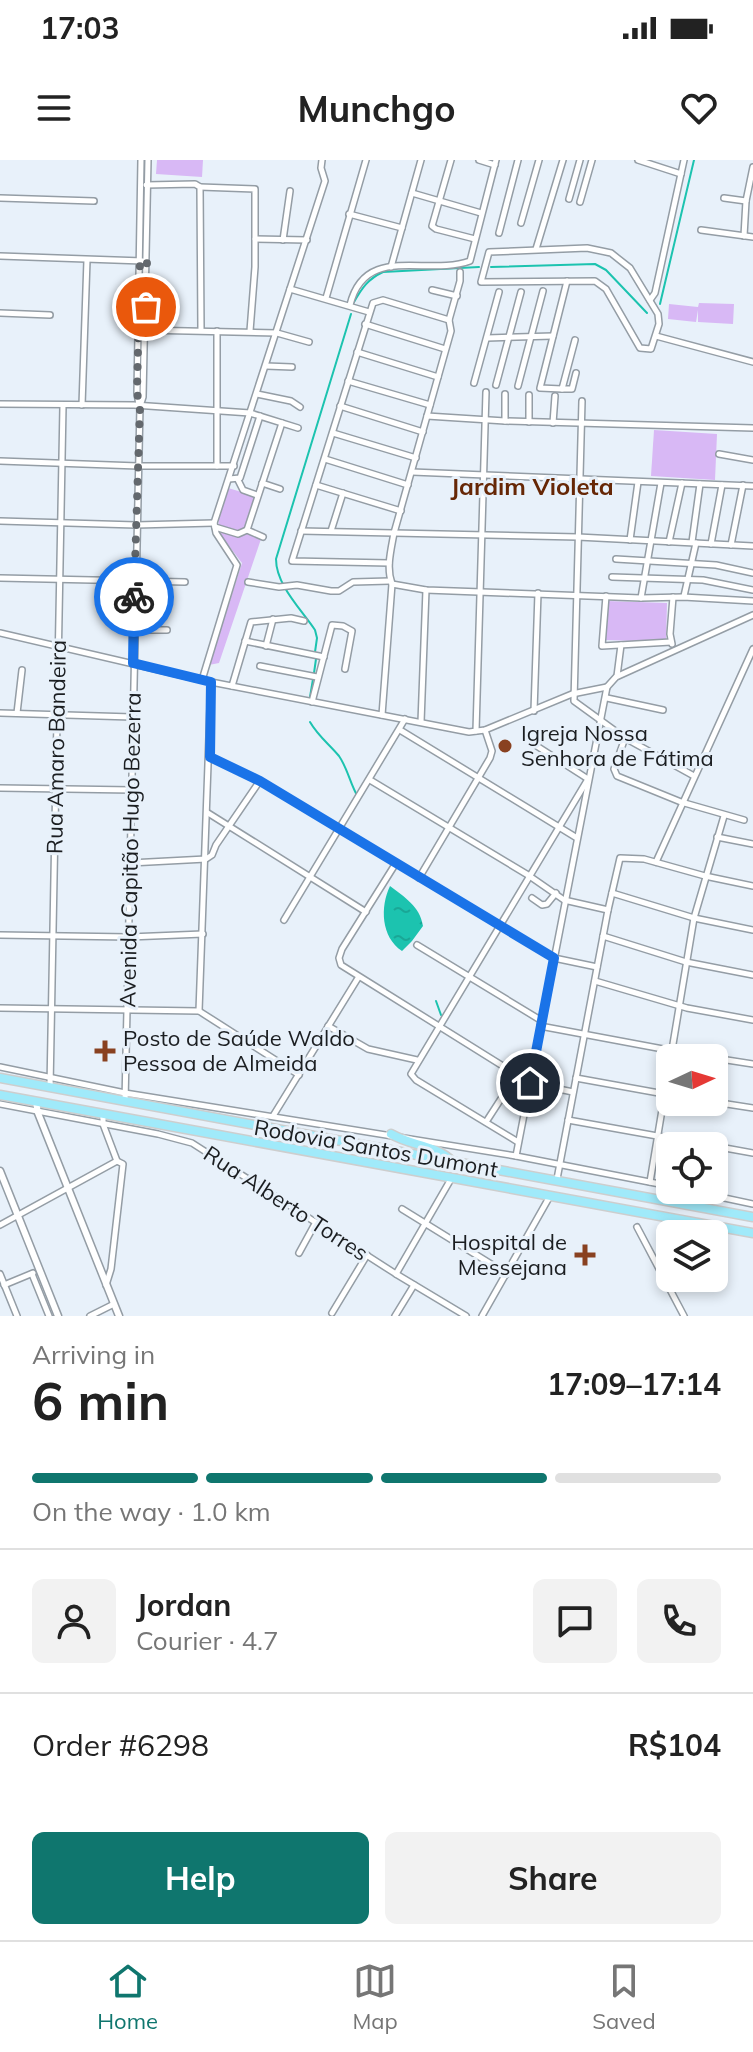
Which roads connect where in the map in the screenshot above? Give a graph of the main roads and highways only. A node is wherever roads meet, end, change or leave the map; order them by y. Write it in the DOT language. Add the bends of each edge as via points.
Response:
graph roads {
  1 [pos="0,1078"];
  2 [pos="0,1095"];
  3 [pos="391,1134"];
  4 [pos="453,1162"];
  5 [pos="753,1217"];
  6 [pos="753,1233"];
  1 -- 4 [label="highway, Rodovia Santos Dumont" via="125,1097"];
  2 -- 6 [label="highway, Rodovia Santos Dumont" via="103,1119"];
  3 -- 4 [label="highway" via="432,1147"];
  4 -- 5 [label="highway, Rodovia Santos Dumont"];
}
